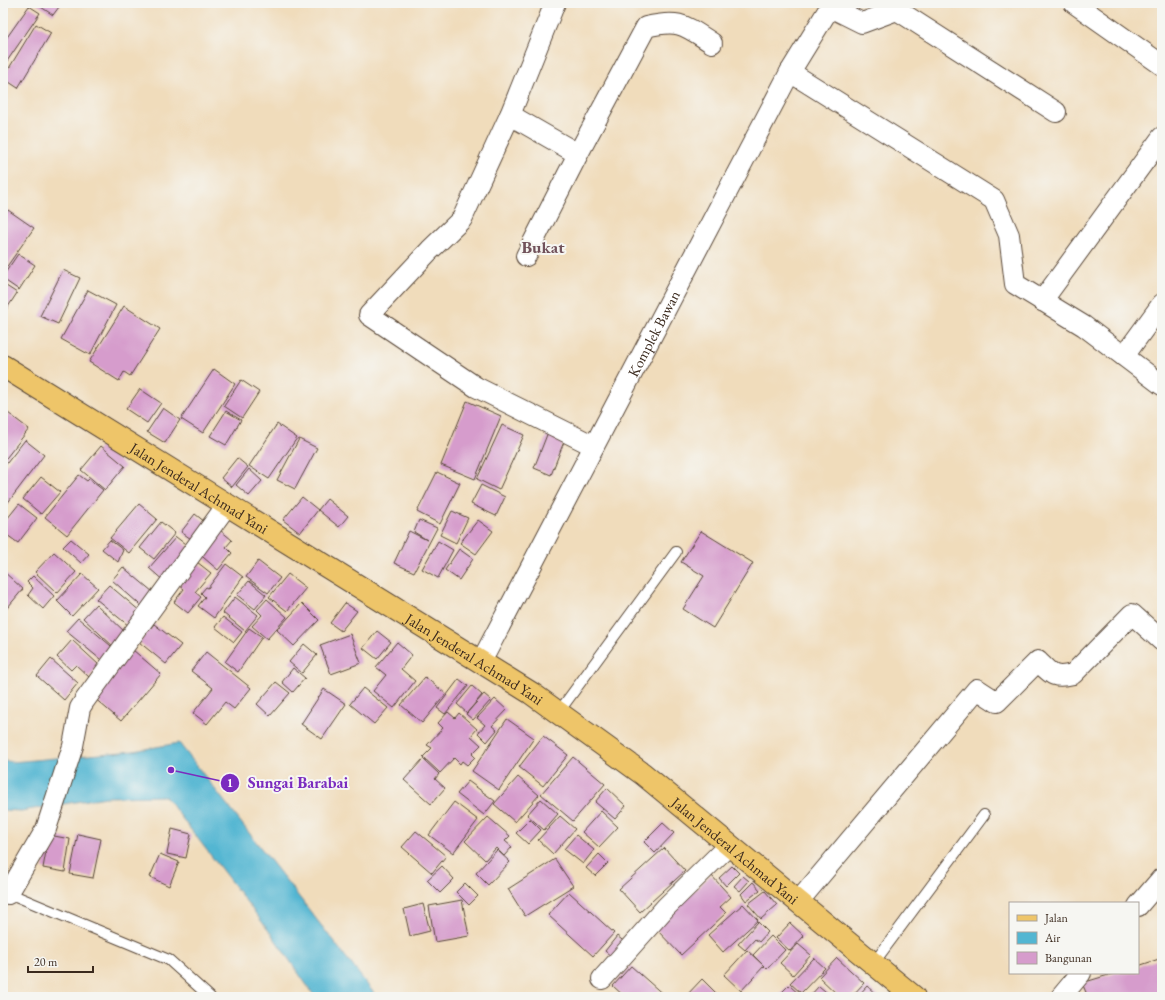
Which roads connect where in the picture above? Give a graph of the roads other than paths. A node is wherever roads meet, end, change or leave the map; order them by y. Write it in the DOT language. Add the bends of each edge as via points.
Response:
graph roads {
  1 [pos="555,3"];
  2 [pos="1074,3"];
  3 [pos="827,5"];
  4 [pos="899,7"];
  5 [pos="712,43"];
  6 [pos="1162,65"];
  7 [pos="790,72"];
  8 [pos="1056,112"];
  9 [pos="510,115"];
  10 [pos="1162,137"];
  11 [pos="578,154"];
  12 [pos="526,256"];
  13 [pos="1042,301"];
  14 [pos="1162,304"];
  15 [pos="1124,356"];
  16 [pos="3,366"];
  17 [pos="1162,385"];
  18 [pos="594,446"];
  19 [pos="227,505"];
  20 [pos="676,552"];
  21 [pos="1162,641"];
  22 [pos="480,662"];
  23 [pos="558,713"];
  24 [pos="984,814"];
  25 [pos="729,845"];
  26 [pos="1162,878"];
  27 [pos="6,892"];
  28 [pos="798,902"];
  29 [pos="1139,905"];
  30 [pos="873,964"];
  31 [pos="1080,974"];
  32 [pos="602,979"];
  33 [pos="210,997"];
  34 [pos="914,997"];
  35 [pos="1061,997"];
  1 -- 9 [label="street"];
  2 -- 6 [label="street"];
  3 -- 4 [label="street, Komplek Bawan" via="862,23"];
  3 -- 7 [label="street, Komplek Bawan"];
  4 -- 8 [label="street"];
  5 -- 11 [label="street" via="684,25 666,22 646,27"];
  7 -- 13 [label="street" via="994,200 1009,235 1015,284"];
  7 -- 18 [label="street, Komplek Bawan"];
  9 -- 11 [label="street"];
  9 -- 18 [label="street" via="462,219 369,315 476,387"];
  10 -- 13 [label="street"];
  11 -- 12 [label="street"];
  13 -- 15 [label="street" via="1084,326"];
  14 -- 15 [label="street"];
  15 -- 17 [label="street"];
  16 -- 19 [label="main road, Jalan Jenderal Achmad Yani"];
  18 -- 22 [label="street, Komplek Bawan"];
  19 -- 22 [label="main road, Jalan Jenderal Achmad Yani"];
  19 -- 27 [label="street" via="80,708 73,746 46,829"];
  20 -- 23 [label="lane"];
  21 -- 28 [label="street" via="1132,614 1073,674 1061,677 1052,675 1038,660 997,702 977,689"];
  22 -- 23 [label="main road, Jalan Jenderal Achmad Yani" via="532,693"];
  23 -- 25 [label="main road, Jalan Jenderal Achmad Yani" via="643,774"];
  24 -- 30 [label="lane"];
  25 -- 28 [label="main road, Jalan Jenderal Achmad Yani"];
  25 -- 32 [label="street" via="666,907"];
  26 -- 29 [label="street"];
  27 -- 33 [label="lane" via="169,960"];
  28 -- 30 [label="main road, Jalan Jenderal Achmad Yani"];
  30 -- 34 [label="main road, Jalan Jenderal Achmad Yani"];
  31 -- 35 [label="street"];
}
